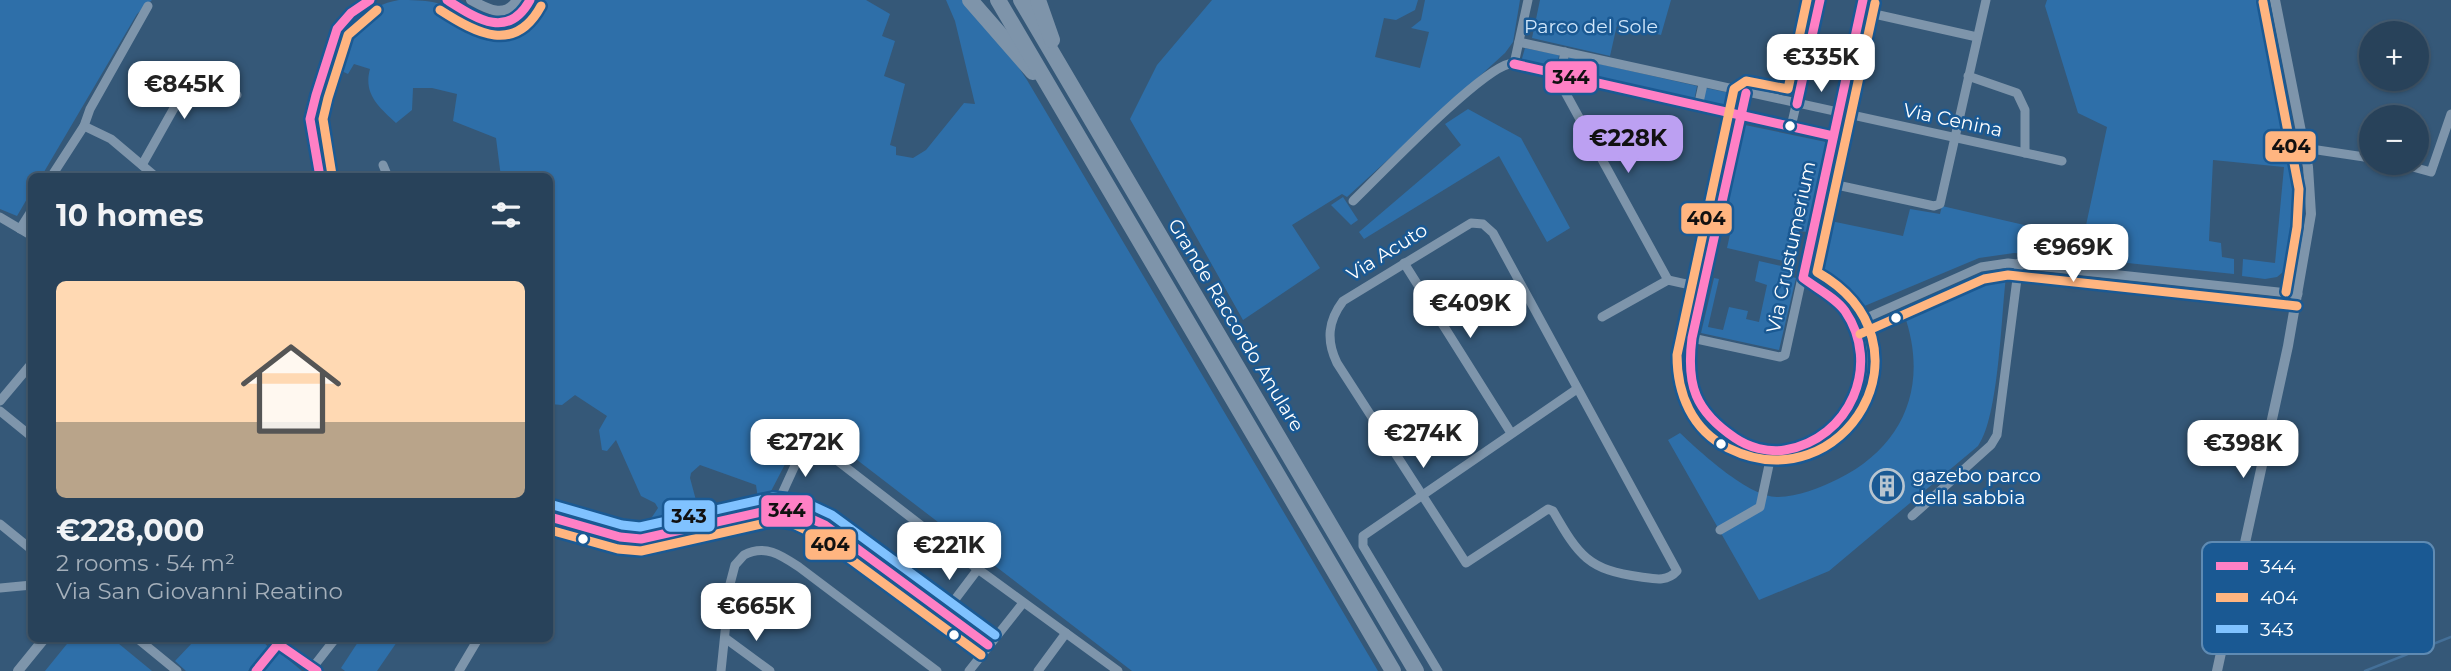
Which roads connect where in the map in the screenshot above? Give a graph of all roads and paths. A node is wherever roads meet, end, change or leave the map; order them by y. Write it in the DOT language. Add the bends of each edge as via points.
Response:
graph roads {
  1 [pos="370,0"];
  2 [pos="447,0"];
  3 [pos="471,0"];
  4 [pos="517,0"];
  5 [pos="530,0"];
  6 [pos="970,0"];
  7 [pos="998,0"];
  8 [pos="1021,0"];
  9 [pos="1038,0"];
  10 [pos="1528,0"];
  11 [pos="1809,0"];
  12 [pos="1863,0"];
  13 [pos="1986,0"];
  14 [pos="2275,0"];
  15 [pos="1820,1"];
  16 [pos="148,6"];
  17 [pos="1861,11"];
  18 [pos="1977,37"];
  19 [pos="1518,42"];
  20 [pos="1565,52"];
  21 [pos="1514,64"];
  22 [pos="1065,75"];
  23 [pos="1559,76"];
  24 [pos="1968,76"];
  25 [pos="1703,84"];
  26 [pos="1050,89"];
  27 [pos="1746,93"];
  28 [pos="237,94"];
  29 [pos="1797,104"];
  30 [pos="1698,107"];
  31 [pos="1838,113"];
  32 [pos="2451,114"];
  33 [pos="1741,116"];
  34 [pos="84,126"];
  35 [pos="1791,127"];
  36 [pos="1833,135"];
  37 [pos="1956,138"];
  38 [pos="2304,148"];
  39 [pos="2025,153"];
  40 [pos="2359,156"];
  41 [pos="2062,161"];
  42 [pos="142,165"];
  43 [pos="383,165"];
  44 [pos="2429,171"];
  45 [pos="54,173"];
  46 [pos="151,173"];
  47 [pos="319,173"];
  48 [pos="386,173"];
  49 [pos="1823,182"];
  50 [pos="1353,201"];
  51 [pos="28,216"];
  52 [pos="0,217"];
  53 [pos="20,229"];
  54 [pos="28,234"];
  55 [pos="1404,263"];
  56 [pos="2019,263"];
  57 [pos="1803,278"];
  58 [pos="1668,280"];
  59 [pos="1704,288"];
  60 [pos="2298,294"];
  61 [pos="1602,317"];
  62 [pos="1855,323"];
  63 [pos="1692,338"];
  64 [pos="28,368"];
  65 [pos="1577,389"];
  66 [pos="0,401"];
  67 [pos="0,411"];
  68 [pos="813,426"];
  69 [pos="1511,433"];
  70 [pos="28,434"];
  71 [pos="808,438"];
  72 [pos="1772,451"];
  73 [pos="1422,496"];
  74 [pos="775,509"];
  75 [pos="1912,516"];
  76 [pos="553,518"];
  77 [pos="0,524"];
  78 [pos="1720,530"];
  79 [pos="2245,542"];
  80 [pos="28,548"];
  81 [pos="978,569"];
  82 [pos="28,584"];
  83 [pos="0,588"];
  84 [pos="1023,603"];
  85 [pos="944,614"];
  86 [pos="1066,633"];
  87 [pos="725,638"];
  88 [pos="42,642"];
  89 [pos="142,642"];
  90 [pos="277,642"];
  91 [pos="280,642"];
  92 [pos="333,642"];
  93 [pos="476,642"];
  94 [pos="988,645"];
  95 [pos="21,670"];
  96 [pos="313,670"];
  97 [pos="177,671"];
  98 [pos="256,671"];
  99 [pos="459,671"];
  100 [pos="721,671"];
  101 [pos="770,671"];
  102 [pos="937,671"];
  103 [pos="969,671"];
  104 [pos="1038,671"];
  105 [pos="1118,671"];
  106 [pos="1393,671"];
  107 [pos="1416,671"];
  108 [pos="1438,671"];
  1 -- 47 [label="street" via="337,29 316,94 310,119"];
  2 -- 5 [label="street" via="485,22 499,24 518,16"];
  3 -- 4 [label="street" via="487,9 505,10"];
  6 -- 26 [label="highway"];
  7 -- 26 [label="highway, Grande Raccordo Anulare"];
  8 -- 22 [label="highway, Grande Raccordo Anulare"];
  9 -- 22 [label="highway"];
  10 -- 19 [label="street"];
  11 -- 15 [label="street"];
  12 -- 17 [label="street, Via Crustumerium"];
  13 -- 18 [label="street"];
  14 -- 38 [label="street"];
  15 -- 29 [label="street"];
  16 -- 34 [label="street"];
  17 -- 18 [label="street"];
  17 -- 31 [label="street, Via Crustumerium"];
  18 -- 24 [label="street"];
  19 -- 20 [label="street, Via Cenina"];
  19 -- 21 [label="street"];
  20 -- 23 [label="street"];
  20 -- 25 [label="street, Via Cenina"];
  21 -- 23 [label="street"];
  21 -- 50 [label="street" via="1500,67 1470,89"];
  22 -- 107 [label="highway, Grande Raccordo Anulare"];
  23 -- 30 [label="street"];
  23 -- 58 [label="street"];
  24 -- 37 [label="street"];
  24 -- 39 [label="street" via="2017,93 2025,110"];
  25 -- 27 [label="street, Via Cenina"];
  25 -- 30 [label="street"];
  26 -- 106 [label="highway, Grande Raccordo Anulare"];
  27 -- 29 [label="street, Via Cenina"];
  27 -- 33 [label="street"];
  28 -- 42 [label="street" via="178,101"];
  29 -- 31 [label="street, Via Cenina"];
  29 -- 35 [label="street"];
  30 -- 33 [label="street"];
  31 -- 36 [label="street, Via Crustumerium"];
  31 -- 37 [label="street, Via Cenina"];
  32 -- 44 [label="street"];
  33 -- 35 [label="street"];
  33 -- 59 [label="street"];
  34 -- 42 [label="street" via="106,135"];
  34 -- 45 [label="street"];
  35 -- 36 [label="street"];
  36 -- 49 [label="street, Via Crustumerium"];
  37 -- 39 [label="street, Via Cenina"];
  37 -- 49 [label="street" via="1939,206"];
  38 -- 40 [label="street"];
  38 -- 60 [label="street" via="2311,208"];
  39 -- 41 [label="street, Via Cenina"];
  42 -- 46 [label="street"];
  43 -- 48 [label="street"];
  49 -- 57 [label="street, Via Crustumerium"];
  51 -- 53 [label="street"];
  52 -- 53 [label="street"];
  53 -- 54 [label="street"];
  55 -- 65 [label="street, Via Acuto" via="1465,226 1478,222 1487,226"];
  55 -- 69 [label="street"];
  55 -- 73 [label="street, Via Acuto" via="1343,301 1332,319 1329,339 1337,363"];
  56 -- 60 [label="street"];
  56 -- 62 [label="street" via="1981,267"];
  56 -- 75 [label="street" via="1997,435"];
  57 -- 62 [label="street" via="1832,295"];
  57 -- 63 [label="street, Via Crustumerium" via="1782,357"];
  58 -- 59 [label="street"];
  58 -- 61 [label="street"];
  59 -- 63 [label="street"];
  60 -- 79 [label="street"];
  62 -- 72 [label="street" via="1862,366 1851,405 1820,436"];
  63 -- 72 [label="street" via="1690,374 1704,412 1734,440"];
  64 -- 66 [label="street"];
  65 -- 69 [label="street"];
  65 -- 73 [label="street, Via Acuto" via="1677,571 1673,576 1662,580 1598,567 1580,553 1548,509 1466,563"];
  67 -- 70 [label="street"];
  68 -- 71 [label="street"];
  69 -- 73 [label="street"];
  71 -- 74 [label="street"];
  71 -- 81 [label="street"];
  72 -- 78 [label="street" via="1760,506"];
  73 -- 108 [label="street" via="1365,534 1362,543"];
  74 -- 76 [label="street" via="641,539"];
  74 -- 85 [label="street" via="796,512 825,525"];
  77 -- 80 [label="street"];
  81 -- 84 [label="street"];
  81 -- 85 [label="street"];
  82 -- 83 [label="street"];
  84 -- 86 [label="street"];
  84 -- 94 [label="street"];
  85 -- 94 [label="street"];
  86 -- 104 [label="street"];
  86 -- 105 [label="street"];
  87 -- 100 [label="street"];
  87 -- 101 [label="street"];
  87 -- 102 [label="street" via="735,565 748,552 765,550 799,567"];
  88 -- 95 [label="street"];
  89 -- 97 [label="street"];
  90 -- 98 [label="street"];
  91 -- 96 [label="street"];
  92 -- 96 [label="street"];
  93 -- 99 [label="street"];
  94 -- 103 [label="street"];
}
